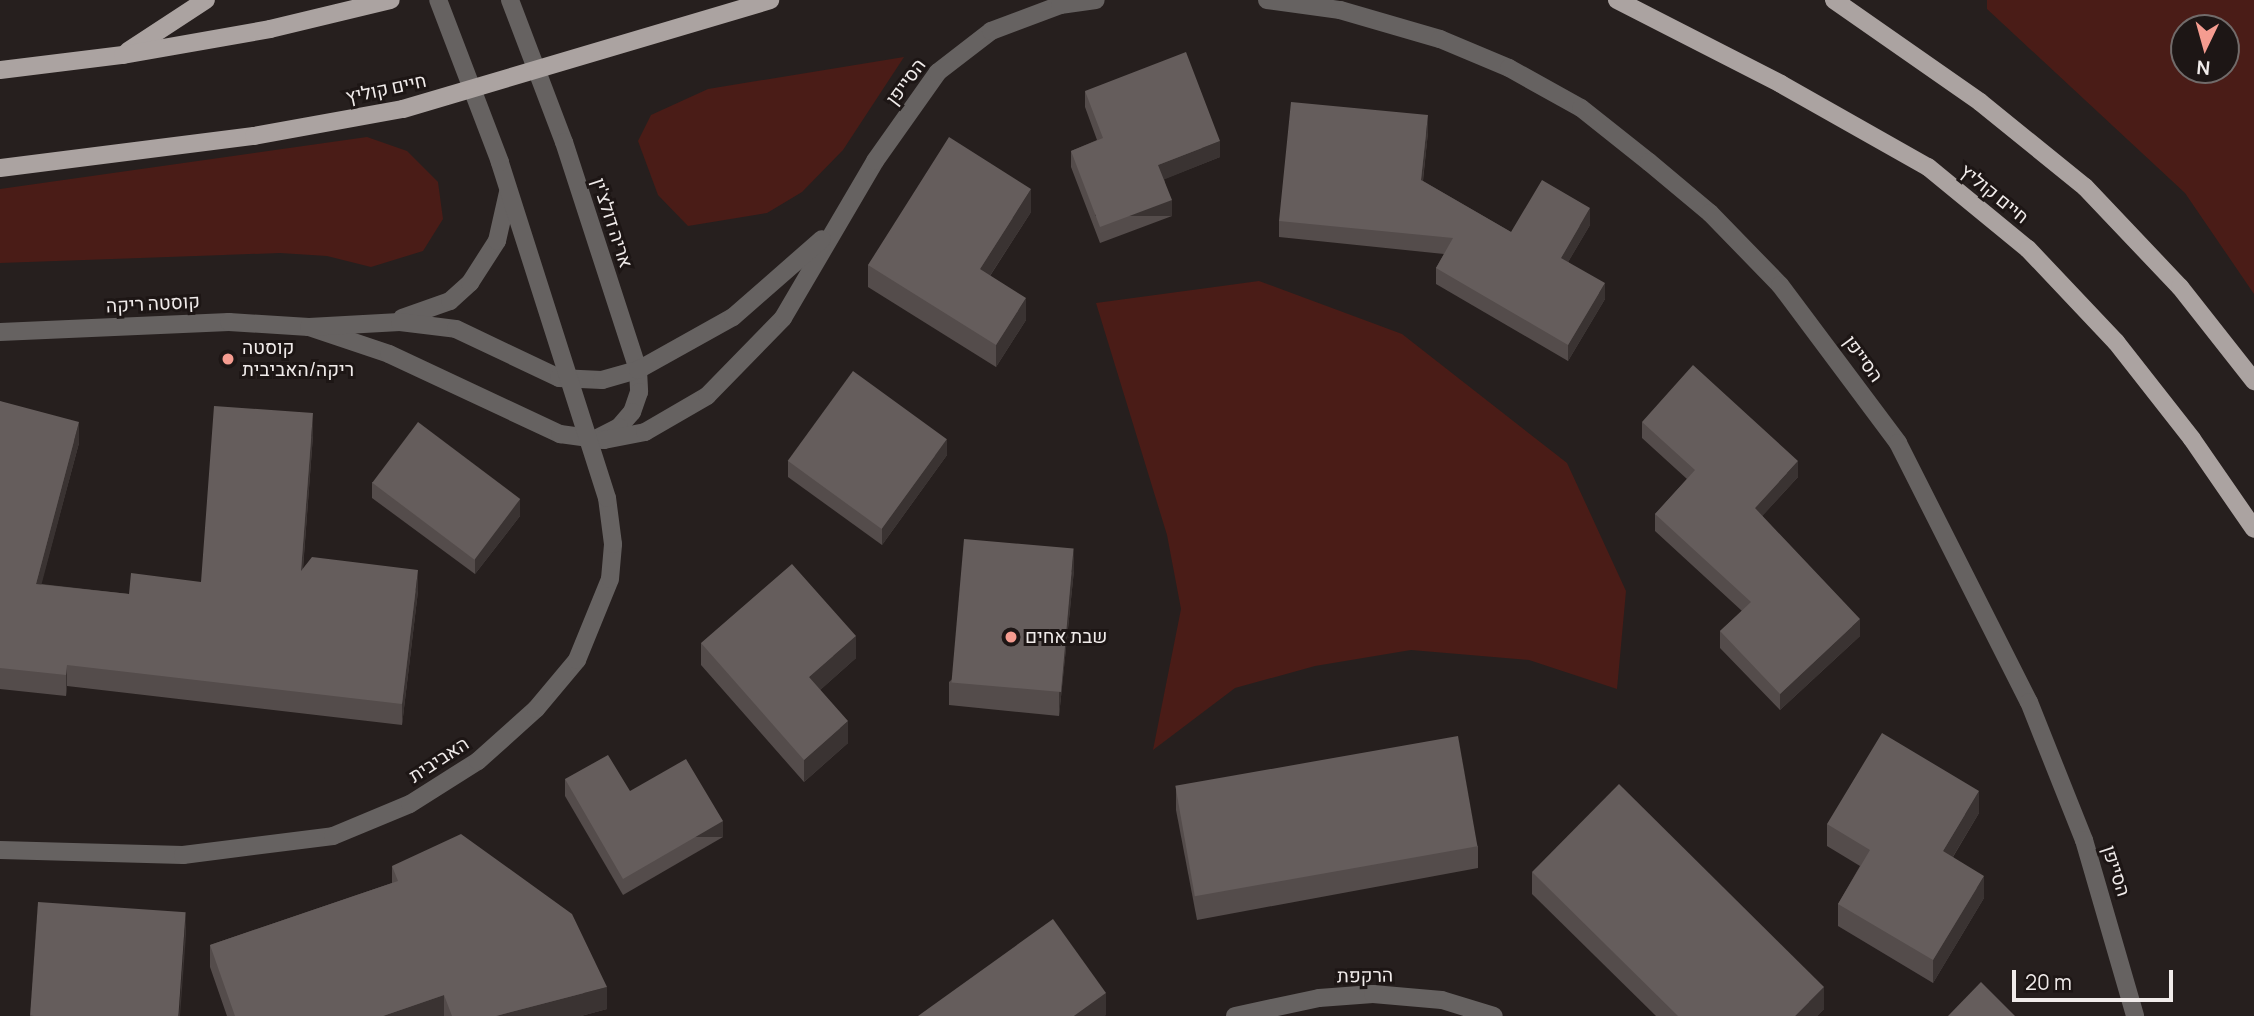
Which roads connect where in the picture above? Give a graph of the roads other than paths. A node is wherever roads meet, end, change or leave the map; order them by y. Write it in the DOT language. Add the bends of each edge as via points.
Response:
graph roads {
  1 [pos="206,0"];
  2 [pos="391,0"];
  3 [pos="438,0"];
  4 [pos="510,0"];
  5 [pos="770,0"];
  6 [pos="1096,0"];
  7 [pos="1266,0"];
  8 [pos="1617,0"];
  9 [pos="1834,0"];
  10 [pos="122,55"];
  11 [pos="0,70"];
  12 [pos="536,71"];
  13 [pos="473,89"];
  14 [pos="0,168"];
  15 [pos="508,188"];
  16 [pos="832,229"];
  17 [pos="376,322"];
  18 [pos="309,327"];
  19 [pos="0,332"];
  20 [pos="638,370"];
  21 [pos="570,381"];
  22 [pos="2254,381"];
  23 [pos="589,439"];
  24 [pos="2254,529"];
  25 [pos="0,850"];
  26 [pos="1236,1016"];
  27 [pos="1494,1016"];
  28 [pos="2135,1016"];
  1 -- 10 [label="main road"];
  2 -- 10 [label="main road" via="270,29"];
  3 -- 13 [label="street"];
  4 -- 12 [label="street, אריה דולצ'ין"];
  5 -- 12 [label="main road, חיים קוליץ"];
  6 -- 16 [label="street, הסייפן" via="1060,5 991,31 938,72"];
  7 -- 28 [label="street, הסייפן" via="1352,14 1440,38 1509,68 1581,108 1649,162 1710,213 1780,285 1898,443 2023,690 2084,840"];
  8 -- 24 [label="main road, חיים קוליץ" via="1781,84 1928,167 2028,249 2116,342 2192,439"];
  9 -- 22 [label="main road" via="1980,102 2085,187 2180,287"];
  10 -- 11 [label="main road"];
  12 -- 13 [label="main road, חיים קוליץ"];
  12 -- 20 [label="street, אריה דולצ'ין"];
  13 -- 14 [label="main road, חיים קוליץ" via="403,109 254,136"];
  13 -- 15 [label="street"];
  15 -- 17 [label="street" via="497,241 470,283 450,301 417,316"];
  15 -- 21 [label="street"];
  16 -- 20 [label="street, הסייפן" via="733,317"];
  16 -- 23 [label="street, הסייפן" via="783,318 730,376 688,408 645,432"];
  17 -- 18 [label="street, קוסטה ריקה"];
  17 -- 21 [label="street, קוסטה ריקה" via="456,329"];
  18 -- 19 [label="street, קוסטה ריקה" via="229,322"];
  18 -- 23 [label="street, קוסטה ריקה" via="389,354 542,428"];
  20 -- 21 [label="street, הסייפן" via="602,380"];
  20 -- 23 [label="street, אריה דולצ'ין" via="639,393 627,420"];
  21 -- 23 [label="street, האביבית"];
  23 -- 25 [label="street, האביבית" via="612,523 610,579 600,610 577,660 536,709 478,761 410,804 333,836 275,847 183,855"];
  26 -- 27 [label="street, הרקפת" via="1319,998 1373,994 1442,1000"];
}
